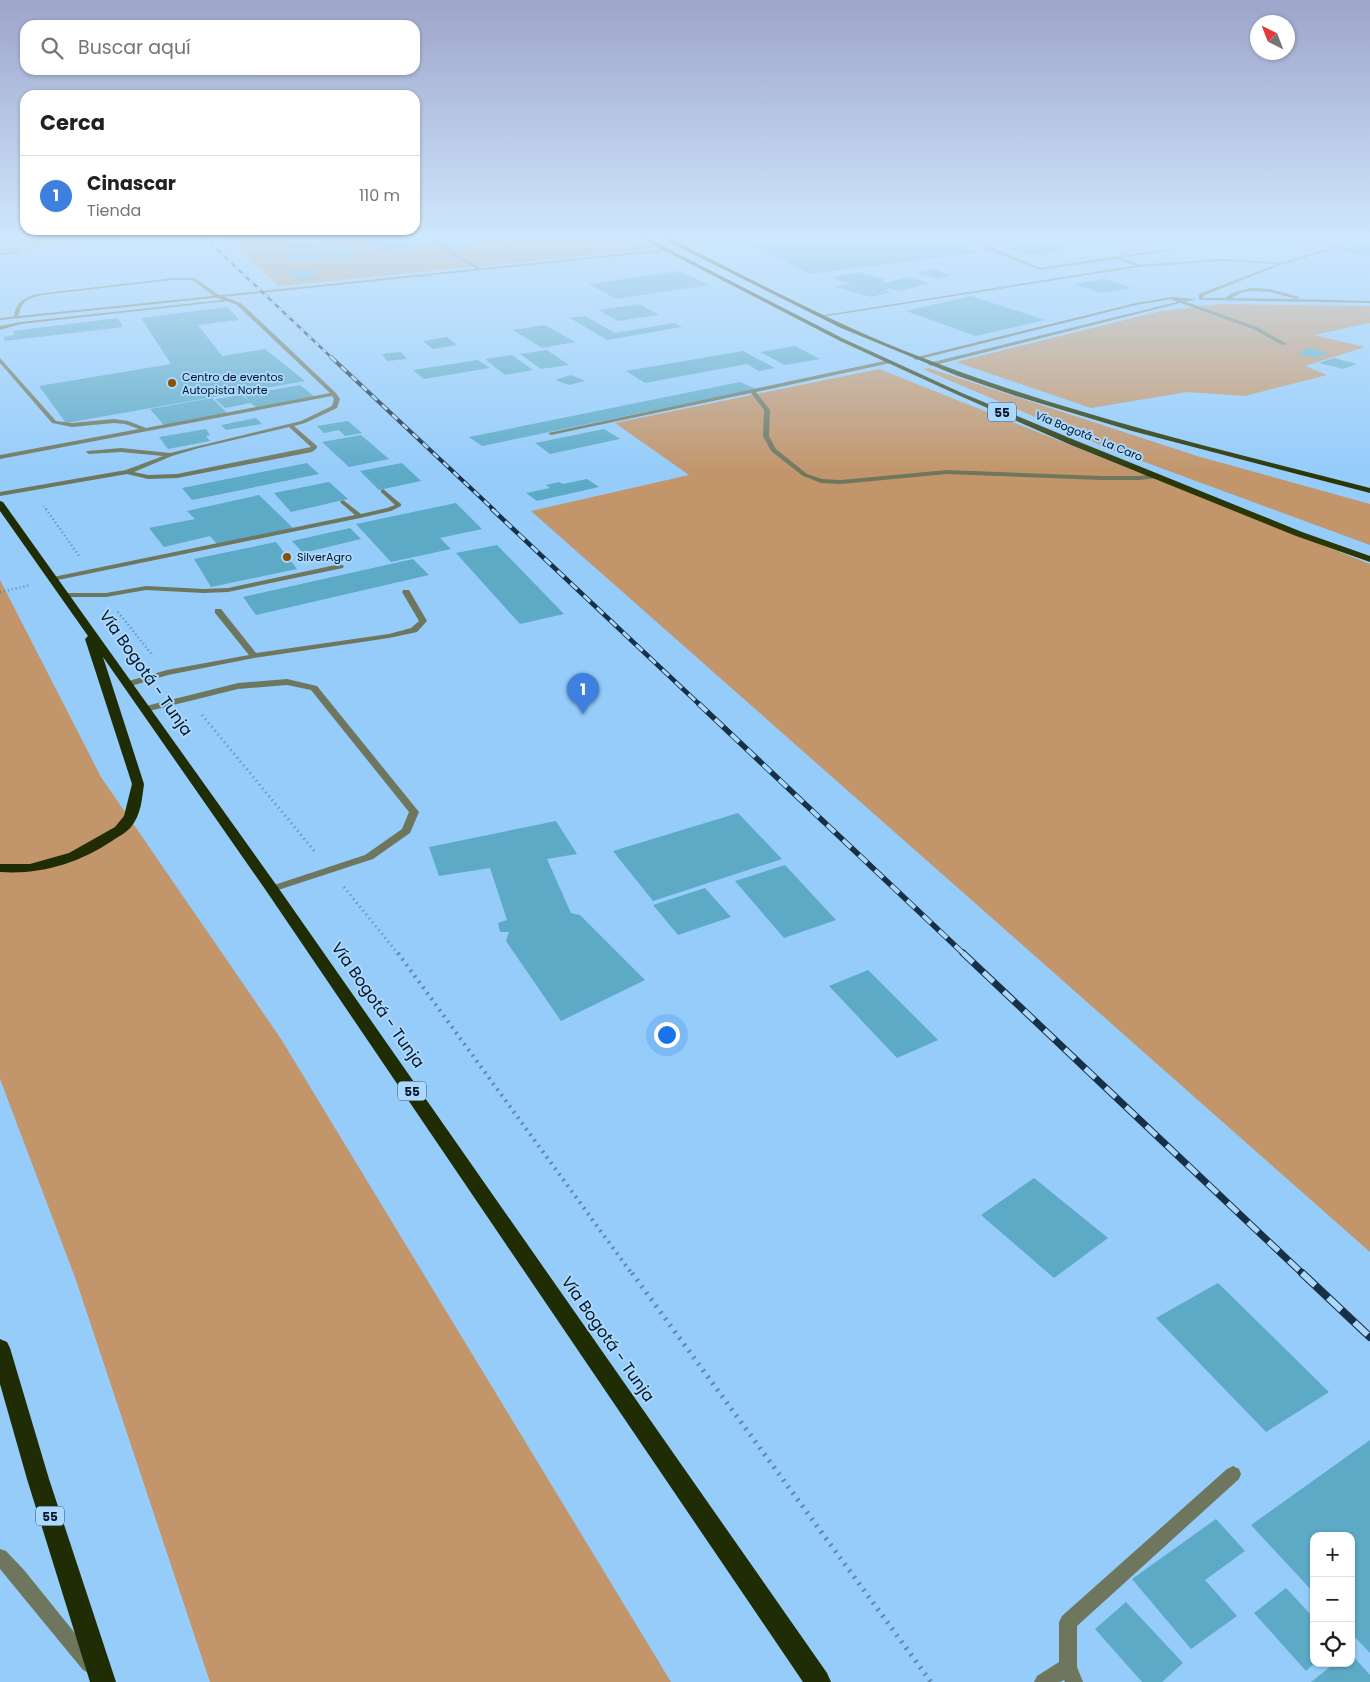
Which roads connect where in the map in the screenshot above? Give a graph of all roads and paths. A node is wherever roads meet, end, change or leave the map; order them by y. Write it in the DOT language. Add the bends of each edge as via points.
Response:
graph roads {
  1 [pos="72,317"];
  2 [pos="253,317"];
  3 [pos="796,317"];
  4 [pos="824,317"];
  5 [pos="1081,317"];
  6 [pos="1124,317"];
  7 [pos="1225,317"];
  8 [pos="0,328"];
  9 [pos="1284,344"];
  10 [pos="916,358"];
  11 [pos="0,360"];
  12 [pos="889,362"];
  13 [pos="931,364"];
  14 [pos="3,366"];
  15 [pos="752,391"];
  16 [pos="334,394"];
  17 [pos="290,425"];
  18 [pos="144,430"];
  19 [pos="551,433"];
  20 [pos="89,452"];
  21 [pos="170,455"];
  22 [pos="0,457"];
  23 [pos="127,472"];
  24 [pos="1157,476"];
  25 [pos="33,488"];
  26 [pos="383,491"];
  27 [pos="1369,491"];
  28 [pos="0,494"];
  29 [pos="343,502"];
  30 [pos="0,504"];
  31 [pos="360,516"];
  32 [pos="1299,534"];
  33 [pos="1370,554"];
  34 [pos="1370,559"];
  35 [pos="340,566"];
  36 [pos="90,572"];
  37 [pos="53,580"];
  38 [pos="0,592"];
  39 [pos="406,592"];
  40 [pos="65,595"];
  41 [pos="106,595"];
  42 [pos="218,611"];
  43 [pos="87,627"];
  44 [pos="254,656"];
  45 [pos="167,673"];
  46 [pos="128,684"];
  47 [pos="188,698"];
  48 [pos="145,709"];
  49 [pos="0,868"];
  50 [pos="330,870"];
  51 [pos="272,889"];
  52 [pos="0,1348"];
  53 [pos="1233,1474"];
  54 [pos="0,1557"];
  55 [pos="1071,1674"];
  56 [pos="103,1681"];
  57 [pos="818,1682"];
  58 [pos="931,1682"];
  59 [pos="1043,1682"];
  1 -- 8 [label="street"];
  2 -- 16 [label="street"];
  3 -- 12 [label="main road, Vía Bogotá - La Caro / 55"];
  4 -- 10 [label="main road, Vía Bogotá - La Caro / 55"];
  5 -- 10 [label="street"];
  6 -- 13 [label="street"];
  7 -- 9 [label="street" via="1255,328"];
  10 -- 13 [label="main road, Vía Bogotá - La Caro / 55"];
  11 -- 14 [label="street"];
  12 -- 15 [label="street"];
  12 -- 24 [label="main road, Vía Bogotá - La Caro / 55"];
  13 -- 27 [label="main road, Vía Bogotá - La Caro / 55" via="1102,420"];
  14 -- 18 [label="street" via="54,422 72,425 114,420"];
  15 -- 19 [label="street"];
  15 -- 24 [label="street" via="767,410 766,436 773,450 805,475 822,481 947,472 1101,478"];
  16 -- 17 [label="street" via="337,399 335,407"];
  16 -- 18 [label="street"];
  17 -- 21 [label="street"];
  17 -- 23 [label="street" via="315,446 312,450 178,476 148,477"];
  18 -- 22 [label="street"];
  20 -- 21 [label="street" via="121,450"];
  21 -- 23 [label="street"];
  23 -- 25 [label="street"];
  24 -- 32 [label="main road, Vía Bogotá - La Caro / 55"];
  25 -- 28 [label="street"];
  25 -- 36 [label="path"];
  26 -- 31 [label="street" via="399,505"];
  29 -- 31 [label="street"];
  30 -- 37 [label="highway, Vía Bogotá - Tunja / 55"];
  31 -- 36 [label="street"];
  32 -- 33 [label="main road"];
  32 -- 34 [label="main road, Vía Bogotá - La Caro / 55"];
  35 -- 41 [label="street" via="228,590 146,588"];
  36 -- 37 [label="street"];
  37 -- 38 [label="path"];
  37 -- 40 [label="highway, Vía Bogotá - Tunja / 55"];
  39 -- 44 [label="street" via="424,621 414,630"];
  40 -- 41 [label="street"];
  40 -- 43 [label="highway, Vía Bogotá - Tunja / 55"];
  41 -- 45 [label="path"];
  42 -- 44 [label="street"];
  43 -- 46 [label="highway, Vía Bogotá - Tunja / 55"];
  43 -- 49 [label="highway" via="138,784 135,804 126,825 94,848 57,862 16,870"];
  44 -- 45 [label="street"];
  45 -- 46 [label="street"];
  46 -- 48 [label="highway, Vía Bogotá - Tunja / 55"];
  47 -- 48 [label="street"];
  47 -- 50 [label="path"];
  47 -- 50 [label="street" via="238,686 286,682 314,688 414,812 406,832 369,857"];
  48 -- 51 [label="highway, Vía Bogotá - Tunja / 55"];
  50 -- 51 [label="street"];
  50 -- 58 [label="path" via="392,945"];
  51 -- 57 [label="highway, Vía Bogotá - Tunja / 55"];
  52 -- 56 [label="highway, 55"];
  53 -- 55 [label="street" via="1068,1622"];
  54 -- 56 [label="street"];
  55 -- 59 [label="street"];
}
